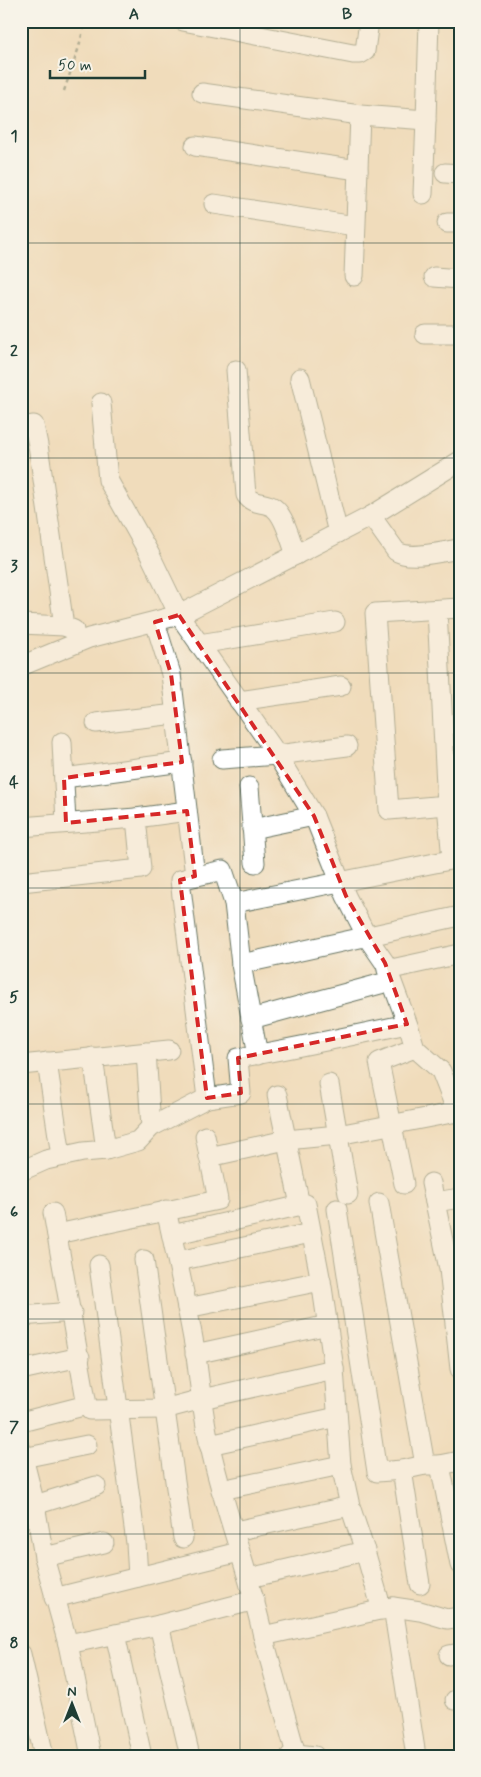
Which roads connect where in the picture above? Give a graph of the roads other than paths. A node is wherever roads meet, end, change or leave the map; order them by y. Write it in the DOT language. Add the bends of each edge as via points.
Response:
graph roads {
  1 [pos="183,21"];
  2 [pos="369,21"];
  3 [pos="429,21"];
  4 [pos="202,93"];
  5 [pos="360,115"];
  6 [pos="426,120"];
  7 [pos="195,146"];
  8 [pos="358,170"];
  9 [pos="424,194"];
  10 [pos="214,204"];
  11 [pos="355,226"];
  12 [pos="354,276"];
  13 [pos="434,277"];
  14 [pos="460,279"];
  15 [pos="425,334"];
  16 [pos="460,334"];
  17 [pos="236,370"];
  18 [pos="300,378"];
  19 [pos="101,403"];
  20 [pos="21,427"];
  21 [pos="460,461"];
  22 [pos="371,516"];
  23 [pos="338,533"];
  24 [pos="460,549"];
  25 [pos="296,555"];
  26 [pos="460,608"];
  27 [pos="438,610"];
  28 [pos="179,615"];
  29 [pos="155,622"];
  30 [pos="335,622"];
  31 [pos="21,624"];
  32 [pos="64,626"];
  33 [pos="89,638"];
  34 [pos="200,644"];
  35 [pos="21,666"];
  36 [pos="341,686"];
  37 [pos="239,700"];
  38 [pos="176,714"];
  39 [pos="96,723"];
  40 [pos="62,742"];
  41 [pos="347,746"];
  42 [pos="277,755"];
  43 [pos="222,759"];
  44 [pos="182,762"];
  45 [pos="64,778"];
  46 [pos="249,786"];
  47 [pos="447,805"];
  48 [pos="187,811"];
  49 [pos="314,816"];
  50 [pos="136,818"];
  51 [pos="66,823"];
  52 [pos="21,827"];
  53 [pos="252,829"];
  54 [pos="456,858"];
  55 [pos="255,863"];
  56 [pos="195,876"];
  57 [pos="21,882"];
  58 [pos="340,882"];
  59 [pos="234,903"];
  60 [pos="460,916"];
  61 [pos="367,937"];
  62 [pos="460,954"];
  63 [pos="241,964"];
  64 [pos="389,976"];
  65 [pos="252,1019"];
  66 [pos="407,1024"];
  67 [pos="415,1048"];
  68 [pos="169,1050"];
  69 [pos="146,1052"];
  70 [pos="258,1054"];
  71 [pos="93,1058"];
  72 [pos="47,1062"];
  73 [pos="21,1065"];
  74 [pos="329,1084"];
  75 [pos="277,1095"];
  76 [pos="207,1098"];
  77 [pos="458,1114"];
  78 [pos="392,1125"];
  79 [pos="151,1127"];
  80 [pos="338,1135"];
  81 [pos="205,1136"];
  82 [pos="286,1140"];
  83 [pos="106,1150"];
  84 [pos="61,1156"];
  85 [pos="209,1157"];
  86 [pos="21,1171"];
  87 [pos="404,1184"];
  88 [pos="432,1184"];
  89 [pos="460,1198"];
  90 [pos="435,1202"];
  91 [pos="379,1203"];
  92 [pos="300,1206"];
  93 [pos="166,1210"];
  94 [pos="53,1213"];
  95 [pos="311,1233"];
  96 [pos="58,1234"];
  97 [pos="172,1235"];
  98 [pos="144,1260"];
  99 [pos="178,1261"];
  100 [pos="99,1265"];
  101 [pos="454,1268"];
  102 [pos="321,1282"];
  103 [pos="187,1308"];
  104 [pos="72,1312"];
  105 [pos="21,1316"];
  106 [pos="328,1325"];
  107 [pos="195,1354"];
  108 [pos="80,1357"];
  109 [pos="334,1369"];
  110 [pos="460,1369"];
  111 [pos="21,1370"];
  112 [pos="202,1399"];
  113 [pos="87,1405"];
  114 [pos="164,1409"];
  115 [pos="118,1410"];
  116 [pos="337,1417"];
  117 [pos="21,1422"];
  118 [pos="88,1445"];
  119 [pos="209,1445"];
  120 [pos="22,1454"];
  121 [pos="460,1461"];
  122 [pos="341,1465"];
  123 [pos="433,1465"];
  124 [pos="402,1470"];
  125 [pos="96,1486"];
  126 [pos="221,1490"];
  127 [pos="453,1493"];
  128 [pos="36,1505"];
  129 [pos="350,1506"];
  130 [pos="457,1530"];
  131 [pos="234,1531"];
  132 [pos="183,1538"];
  133 [pos="104,1543"];
  134 [pos="365,1551"];
  135 [pos="239,1552"];
  136 [pos="44,1557"];
  137 [pos="460,1565"];
  138 [pos="138,1577"];
  139 [pos="249,1578"];
  140 [pos="420,1584"];
  141 [pos="54,1598"];
  142 [pos="255,1600"];
  143 [pos="388,1608"];
  144 [pos="460,1616"];
  145 [pos="159,1625"];
  146 [pos="114,1634"];
  147 [pos="263,1636"];
  148 [pos="68,1644"];
  149 [pos="21,1654"];
  150 [pos="300,1755"];
  151 [pos="44,1756"];
  152 [pos="90,1756"];
  153 [pos="142,1756"];
  154 [pos="190,1756"];
  155 [pos="416,1756"];
  1 -- 2 [label="street" via="353,54 365,51"];
  3 -- 6 [label="street"];
  4 -- 5 [label="street"];
  5 -- 6 [label="street"];
  5 -- 8 [label="street"];
  6 -- 9 [label="street"];
  7 -- 8 [label="street"];
  8 -- 11 [label="street"];
  10 -- 11 [label="street"];
  11 -- 12 [label="street"];
  13 -- 14 [label="street"];
  15 -- 16 [label="street"];
  17 -- 25 [label="street" via="246,495 254,503 276,509"];
  18 -- 23 [label="street"];
  19 -- 28 [label="street" via="108,480"];
  20 -- 32 [label="street" via="34,425 37,438"];
  21 -- 22 [label="street"];
  22 -- 23 [label="street"];
  22 -- 24 [label="street" via="401,554 411,556"];
  23 -- 25 [label="street"];
  25 -- 28 [label="street"];
  26 -- 27 [label="street"];
  27 -- 47 [label="street"];
  27 -- 47 [label="street" via="375,613 389,810"];
  28 -- 29 [label="street"];
  28 -- 34 [label="street"];
  29 -- 33 [label="street"];
  29 -- 38 [label="street" via="171,674"];
  30 -- 34 [label="street"];
  31 -- 32 [label="street"];
  32 -- 33 [label="street"];
  33 -- 35 [label="street"];
  34 -- 37 [label="street"];
  36 -- 37 [label="street"];
  37 -- 42 [label="street"];
  38 -- 39 [label="street"];
  38 -- 44 [label="street"];
  40 -- 45 [label="street"];
  41 -- 42 [label="street"];
  42 -- 43 [label="street"];
  42 -- 49 [label="street"];
  44 -- 45 [label="street"];
  44 -- 48 [label="street"];
  45 -- 51 [label="street"];
  46 -- 53 [label="street"];
  47 -- 54 [label="street"];
  48 -- 50 [label="street"];
  48 -- 56 [label="street"];
  49 -- 53 [label="street"];
  49 -- 58 [label="street"];
  50 -- 51 [label="street"];
  50 -- 57 [label="street" via="141,869"];
  51 -- 52 [label="street"];
  53 -- 55 [label="street"];
  54 -- 58 [label="street"];
  56 -- 59 [label="street" via="223,870"];
  56 -- 76 [label="street" via="180,880"];
  58 -- 59 [label="street"];
  58 -- 61 [label="street"];
  59 -- 63 [label="street"];
  60 -- 61 [label="street"];
  61 -- 63 [label="street"];
  61 -- 64 [label="street"];
  62 -- 64 [label="street"];
  63 -- 65 [label="street"];
  64 -- 65 [label="street"];
  64 -- 66 [label="street"];
  65 -- 70 [label="street"];
  66 -- 67 [label="street"];
  66 -- 70 [label="street"];
  67 -- 77 [label="street" via="441,1072"];
  67 -- 78 [label="street" via="379,1062"];
  68 -- 69 [label="street"];
  69 -- 71 [label="street"];
  69 -- 79 [label="street"];
  70 -- 76 [label="street" via="238,1058 241,1094"];
  71 -- 72 [label="street"];
  71 -- 83 [label="street"];
  72 -- 73 [label="street"];
  72 -- 84 [label="street"];
  74 -- 80 [label="street"];
  75 -- 82 [label="street"];
  76 -- 79 [label="street"];
  77 -- 78 [label="street"];
  78 -- 80 [label="street"];
  78 -- 87 [label="street"];
  79 -- 83 [label="street" via="138,1141"];
  80 -- 82 [label="street"];
  80 -- 124 [label="street" via="342,1202 377,1472"];
  81 -- 85 [label="street"];
  82 -- 85 [label="street"];
  82 -- 92 [label="street"];
  83 -- 84 [label="street"];
  84 -- 86 [label="street"];
  85 -- 93 [label="street" via="218,1200"];
  88 -- 90 [label="street"];
  89 -- 90 [label="street"];
  90 -- 101 [label="street"];
  91 -- 123 [label="street"];
  92 -- 95 [label="street" via="306,1204"];
  92 -- 97 [label="street"];
  93 -- 96 [label="street"];
  93 -- 97 [label="street"];
  94 -- 96 [label="street"];
  95 -- 99 [label="street"];
  95 -- 102 [label="street"];
  96 -- 104 [label="street"];
  97 -- 99 [label="street"];
  98 -- 114 [label="street"];
  99 -- 103 [label="street"];
  100 -- 115 [label="street"];
  101 -- 110 [label="street"];
  102 -- 103 [label="street"];
  102 -- 106 [label="street"];
  103 -- 107 [label="street"];
  104 -- 105 [label="street"];
  104 -- 108 [label="street"];
  106 -- 107 [label="street"];
  106 -- 109 [label="street"];
  107 -- 112 [label="street"];
  108 -- 111 [label="street"];
  108 -- 113 [label="street"];
  109 -- 112 [label="street"];
  109 -- 116 [label="street"];
  112 -- 114 [label="street"];
  112 -- 119 [label="street"];
  113 -- 115 [label="street" via="90,1410"];
  113 -- 117 [label="street"];
  114 -- 115 [label="street"];
  114 -- 132 [label="street"];
  115 -- 138 [label="street"];
  116 -- 119 [label="street"];
  116 -- 122 [label="street"];
  118 -- 120 [label="street"];
  119 -- 126 [label="street"];
  120 -- 128 [label="street"];
  121 -- 123 [label="street"];
  122 -- 126 [label="street"];
  122 -- 129 [label="street"];
  123 -- 124 [label="street"];
  123 -- 127 [label="street"];
  124 -- 140 [label="street"];
  125 -- 128 [label="street"];
  126 -- 131 [label="street"];
  127 -- 130 [label="street"];
  128 -- 136 [label="street"];
  129 -- 131 [label="street"];
  129 -- 134 [label="street"];
  130 -- 137 [label="street"];
  131 -- 135 [label="street"];
  133 -- 136 [label="street"];
  134 -- 139 [label="street"];
  134 -- 143 [label="street"];
  135 -- 138 [label="street"];
  135 -- 139 [label="street"];
  136 -- 141 [label="street"];
  138 -- 141 [label="street"];
  139 -- 142 [label="street"];
  141 -- 148 [label="street"];
  142 -- 145 [label="street"];
  142 -- 147 [label="street"];
  143 -- 144 [label="street" via="420,1611 447,1619"];
  143 -- 147 [label="street"];
  143 -- 155 [label="street"];
  145 -- 146 [label="street"];
  145 -- 154 [label="street"];
  146 -- 148 [label="street"];
  146 -- 153 [label="street"];
  147 -- 150 [label="street"];
  148 -- 152 [label="street"];
  149 -- 151 [label="street"];
}
